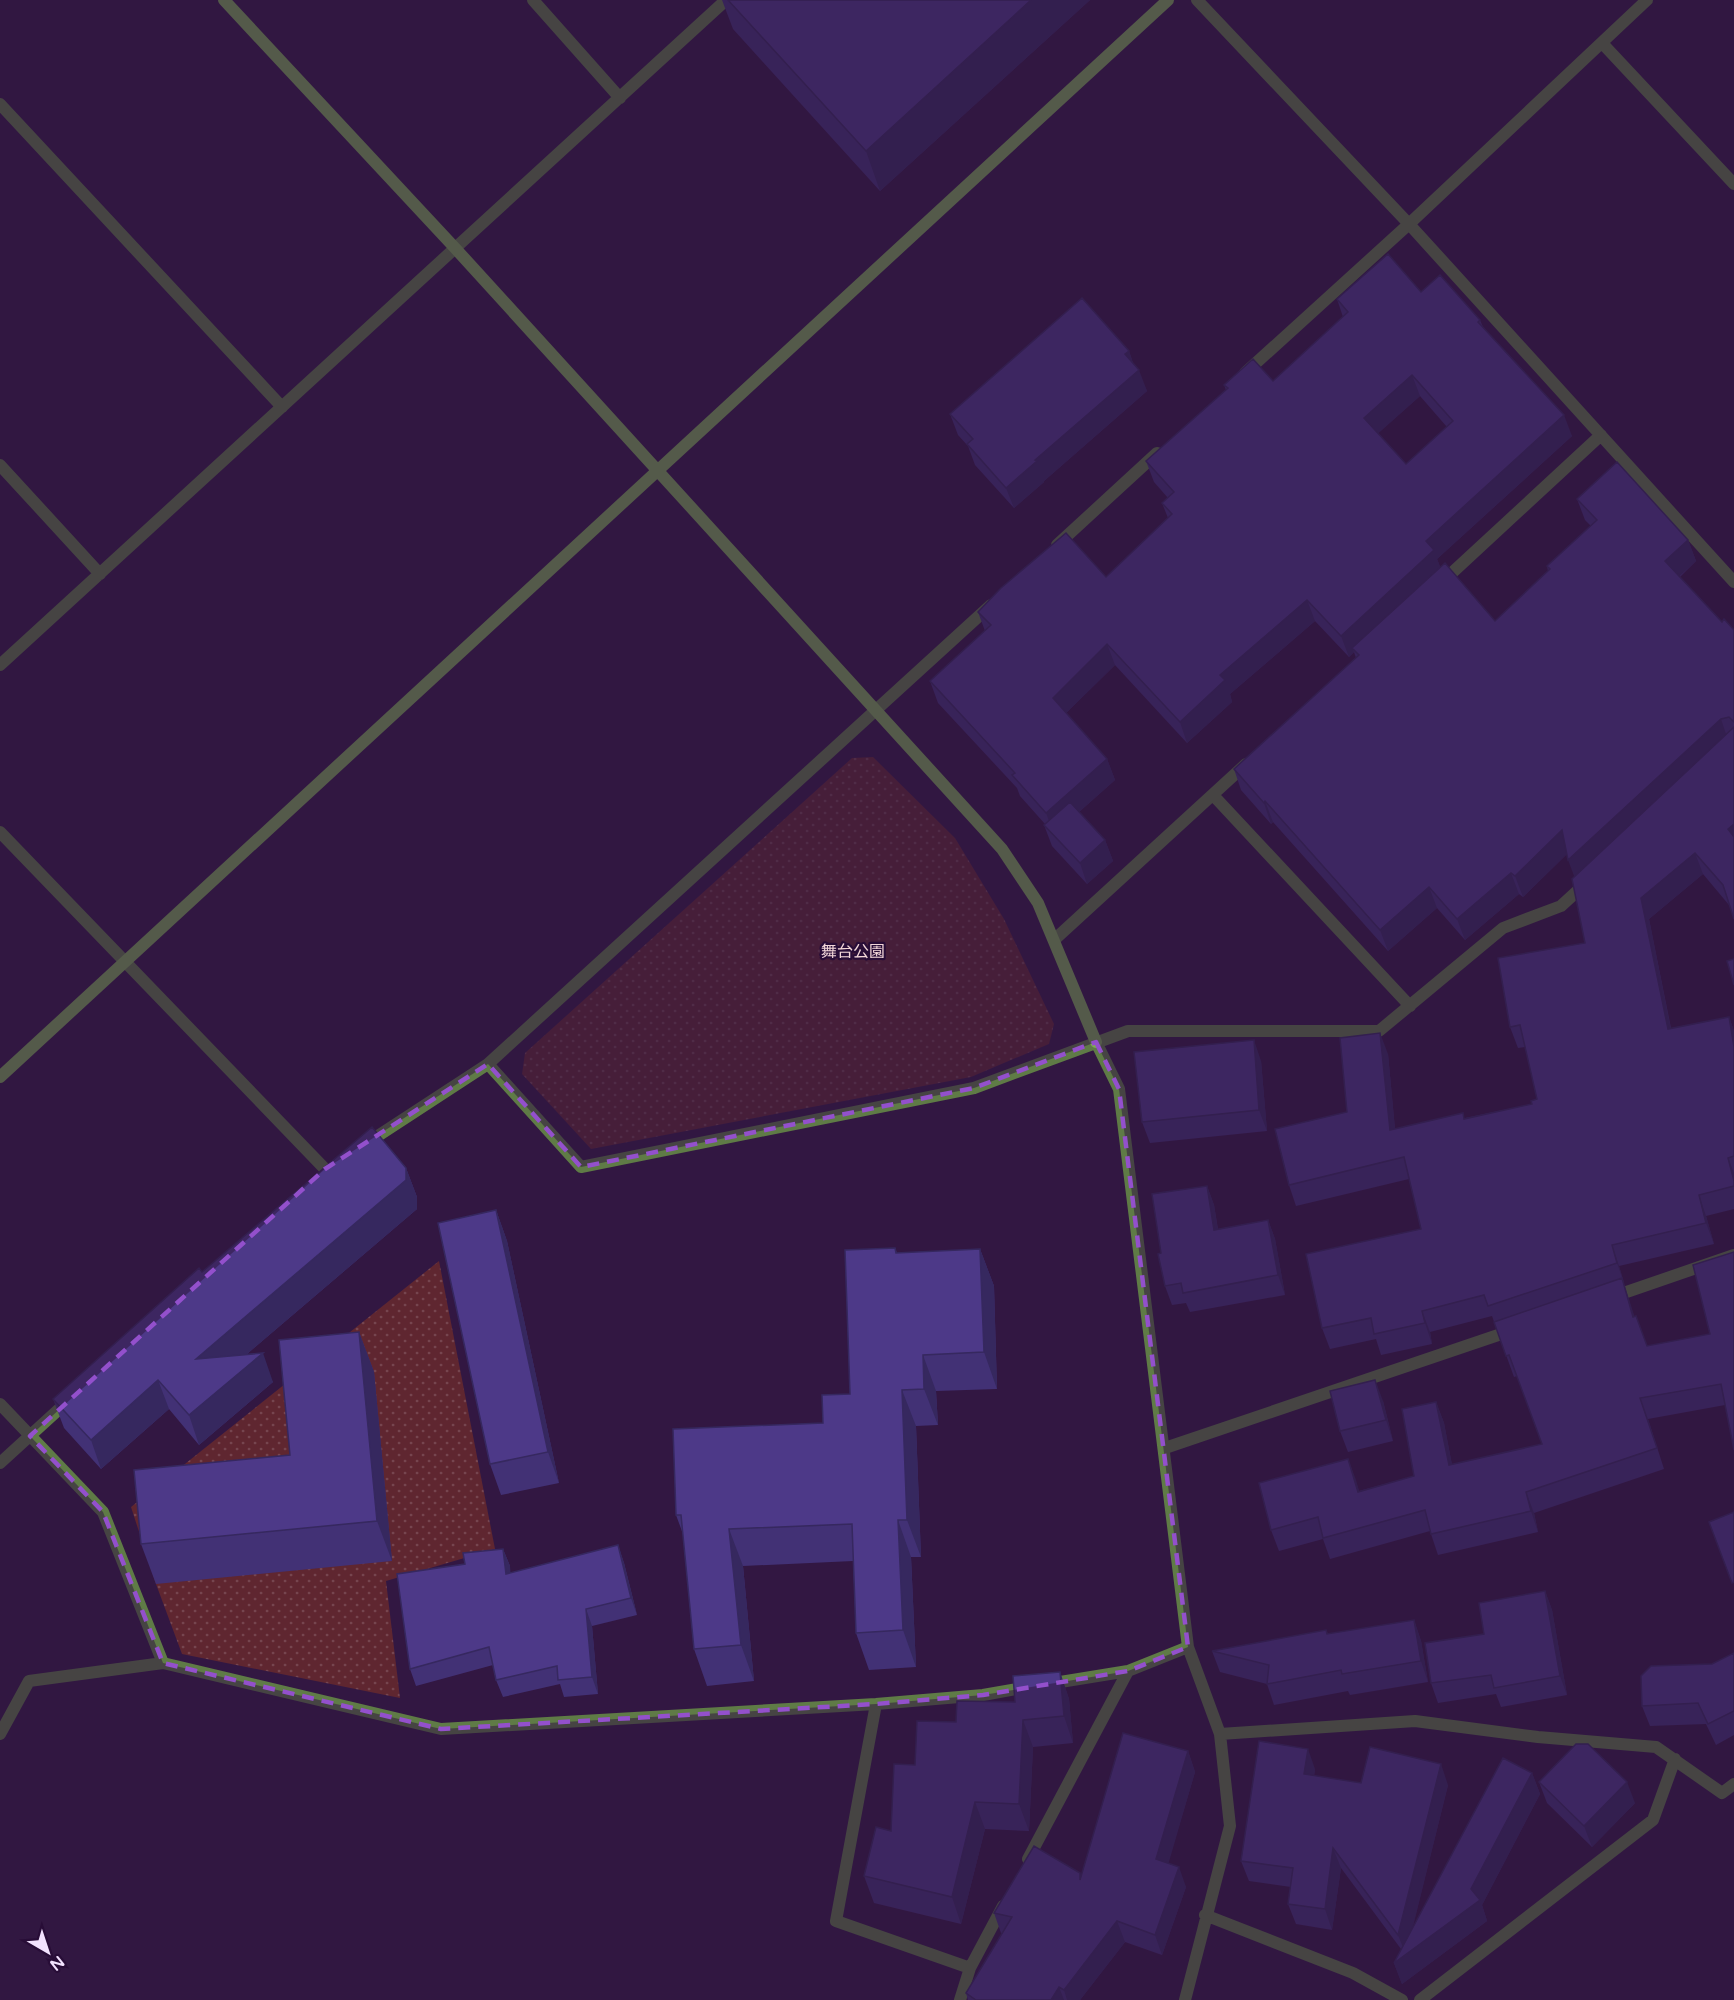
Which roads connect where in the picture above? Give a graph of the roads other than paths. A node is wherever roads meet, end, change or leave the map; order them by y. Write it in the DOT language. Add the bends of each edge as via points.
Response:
graph roads {
  1 [pos="225,0"];
  2 [pos="533,0"];
  3 [pos="726,0"];
  4 [pos="1168,0"];
  5 [pos="1197,0"];
  6 [pos="1647,0"];
  7 [pos="1602,43"];
  8 [pos="620,98"];
  9 [pos="0,104"];
  10 [pos="1734,184"];
  11 [pos="1409,224"];
  12 [pos="454,248"];
  13 [pos="1234,383"];
  14 [pos="282,407"];
  15 [pos="1601,435"];
  16 [pos="1164,447"];
  17 [pos="0,465"];
  18 [pos="658,471"];
  19 [pos="1051,550"];
  20 [pos="100,574"];
  21 [pos="1734,582"];
  22 [pos="1428,595"];
  23 [pos="999,598"];
  24 [pos="0,665"];
  25 [pos="877,710"];
  26 [pos="1256,755"];
  27 [pos="1213,795"];
  28 [pos="0,832"];
  29 [pos="1596,874"];
  30 [pos="1054,940"];
  31 [pos="126,961"];
  32 [pos="1410,1006"];
  33 [pos="1096,1042"];
  34 [pos="489,1064"];
  35 [pos="0,1077"];
  36 [pos="354,1151"];
  37 [pos="325,1170"];
  38 [pos="1734,1255"];
  39 [pos="1600,1301"];
  40 [pos="1522,1327"];
  41 [pos="82,1389"];
  42 [pos="0,1404"];
  43 [pos="30,1436"];
  44 [pos="1165,1448"];
  45 [pos="0,1463"];
  46 [pos="1188,1647"];
  47 [pos="163,1663"];
  48 [pos="1128,1671"];
  49 [pos="876,1704"];
  50 [pos="0,1734"];
  51 [pos="1220,1734"];
  52 [pos="1676,1760"];
  53 [pos="1734,1784"];
  54 [pos="1021,1872"];
  55 [pos="1010,1893"];
  56 [pos="1205,1915"];
  57 [pos="970,1968"];
  58 [pos="960,2000"];
  59 [pos="1185,2000"];
  60 [pos="1402,2000"];
  61 [pos="1420,2000"];
  1 -- 12 [label="street"];
  2 -- 8 [label="street"];
  3 -- 8 [label="street"];
  4 -- 18 [label="street"];
  5 -- 11 [label="street"];
  6 -- 7 [label="street"];
  7 -- 10 [label="street"];
  7 -- 11 [label="street"];
  8 -- 12 [label="street"];
  9 -- 14 [label="street"];
  11 -- 13 [label="street"];
  11 -- 15 [label="street"];
  12 -- 14 [label="street"];
  12 -- 18 [label="street"];
  14 -- 20 [label="street"];
  15 -- 21 [label="street"];
  15 -- 22 [label="street"];
  16 -- 19 [label="street"];
  17 -- 20 [label="street"];
  18 -- 25 [label="street"];
  18 -- 31 [label="street"];
  20 -- 24 [label="street"];
  23 -- 25 [label="street"];
  25 -- 30 [label="street" via="1002,849 1038,903"];
  25 -- 34 [label="street"];
  26 -- 27 [label="street"];
  27 -- 30 [label="street"];
  27 -- 32 [label="street"];
  28 -- 31 [label="street"];
  29 -- 32 [label="street" via="1561,906 1503,928"];
  30 -- 33 [label="street"];
  31 -- 35 [label="street"];
  31 -- 37 [label="street"];
  32 -- 33 [label="street" via="1378,1031 1128,1031"];
  33 -- 34 [label="street" via="974,1088 581,1167"];
  33 -- 44 [label="street" via="1119,1089"];
  34 -- 36 [label="street"];
  38 -- 39 [label="street"];
  40 -- 44 [label="street"];
  41 -- 43 [label="street"];
  42 -- 43 [label="street"];
  43 -- 45 [label="street"];
  43 -- 47 [label="street" via="103,1512"];
  44 -- 46 [label="street"];
  46 -- 48 [label="street"];
  46 -- 51 [label="street"];
  47 -- 49 [label="street" via="441,1729"];
  47 -- 50 [label="street" via="29,1681"];
  48 -- 49 [label="street" via="983,1695"];
  48 -- 54 [label="street"];
  49 -- 57 [label="street" via="836,1921"];
  51 -- 52 [label="street" via="1415,1721 1656,1747"];
  51 -- 56 [label="street" via="1230,1826"];
  52 -- 53 [label="street" via="1722,1793"];
  52 -- 61 [label="street" via="1653,1820"];
  55 -- 57 [label="street"];
  56 -- 59 [label="street"];
  56 -- 60 [label="street" via="1353,1973"];
  57 -- 58 [label="street"];
}
